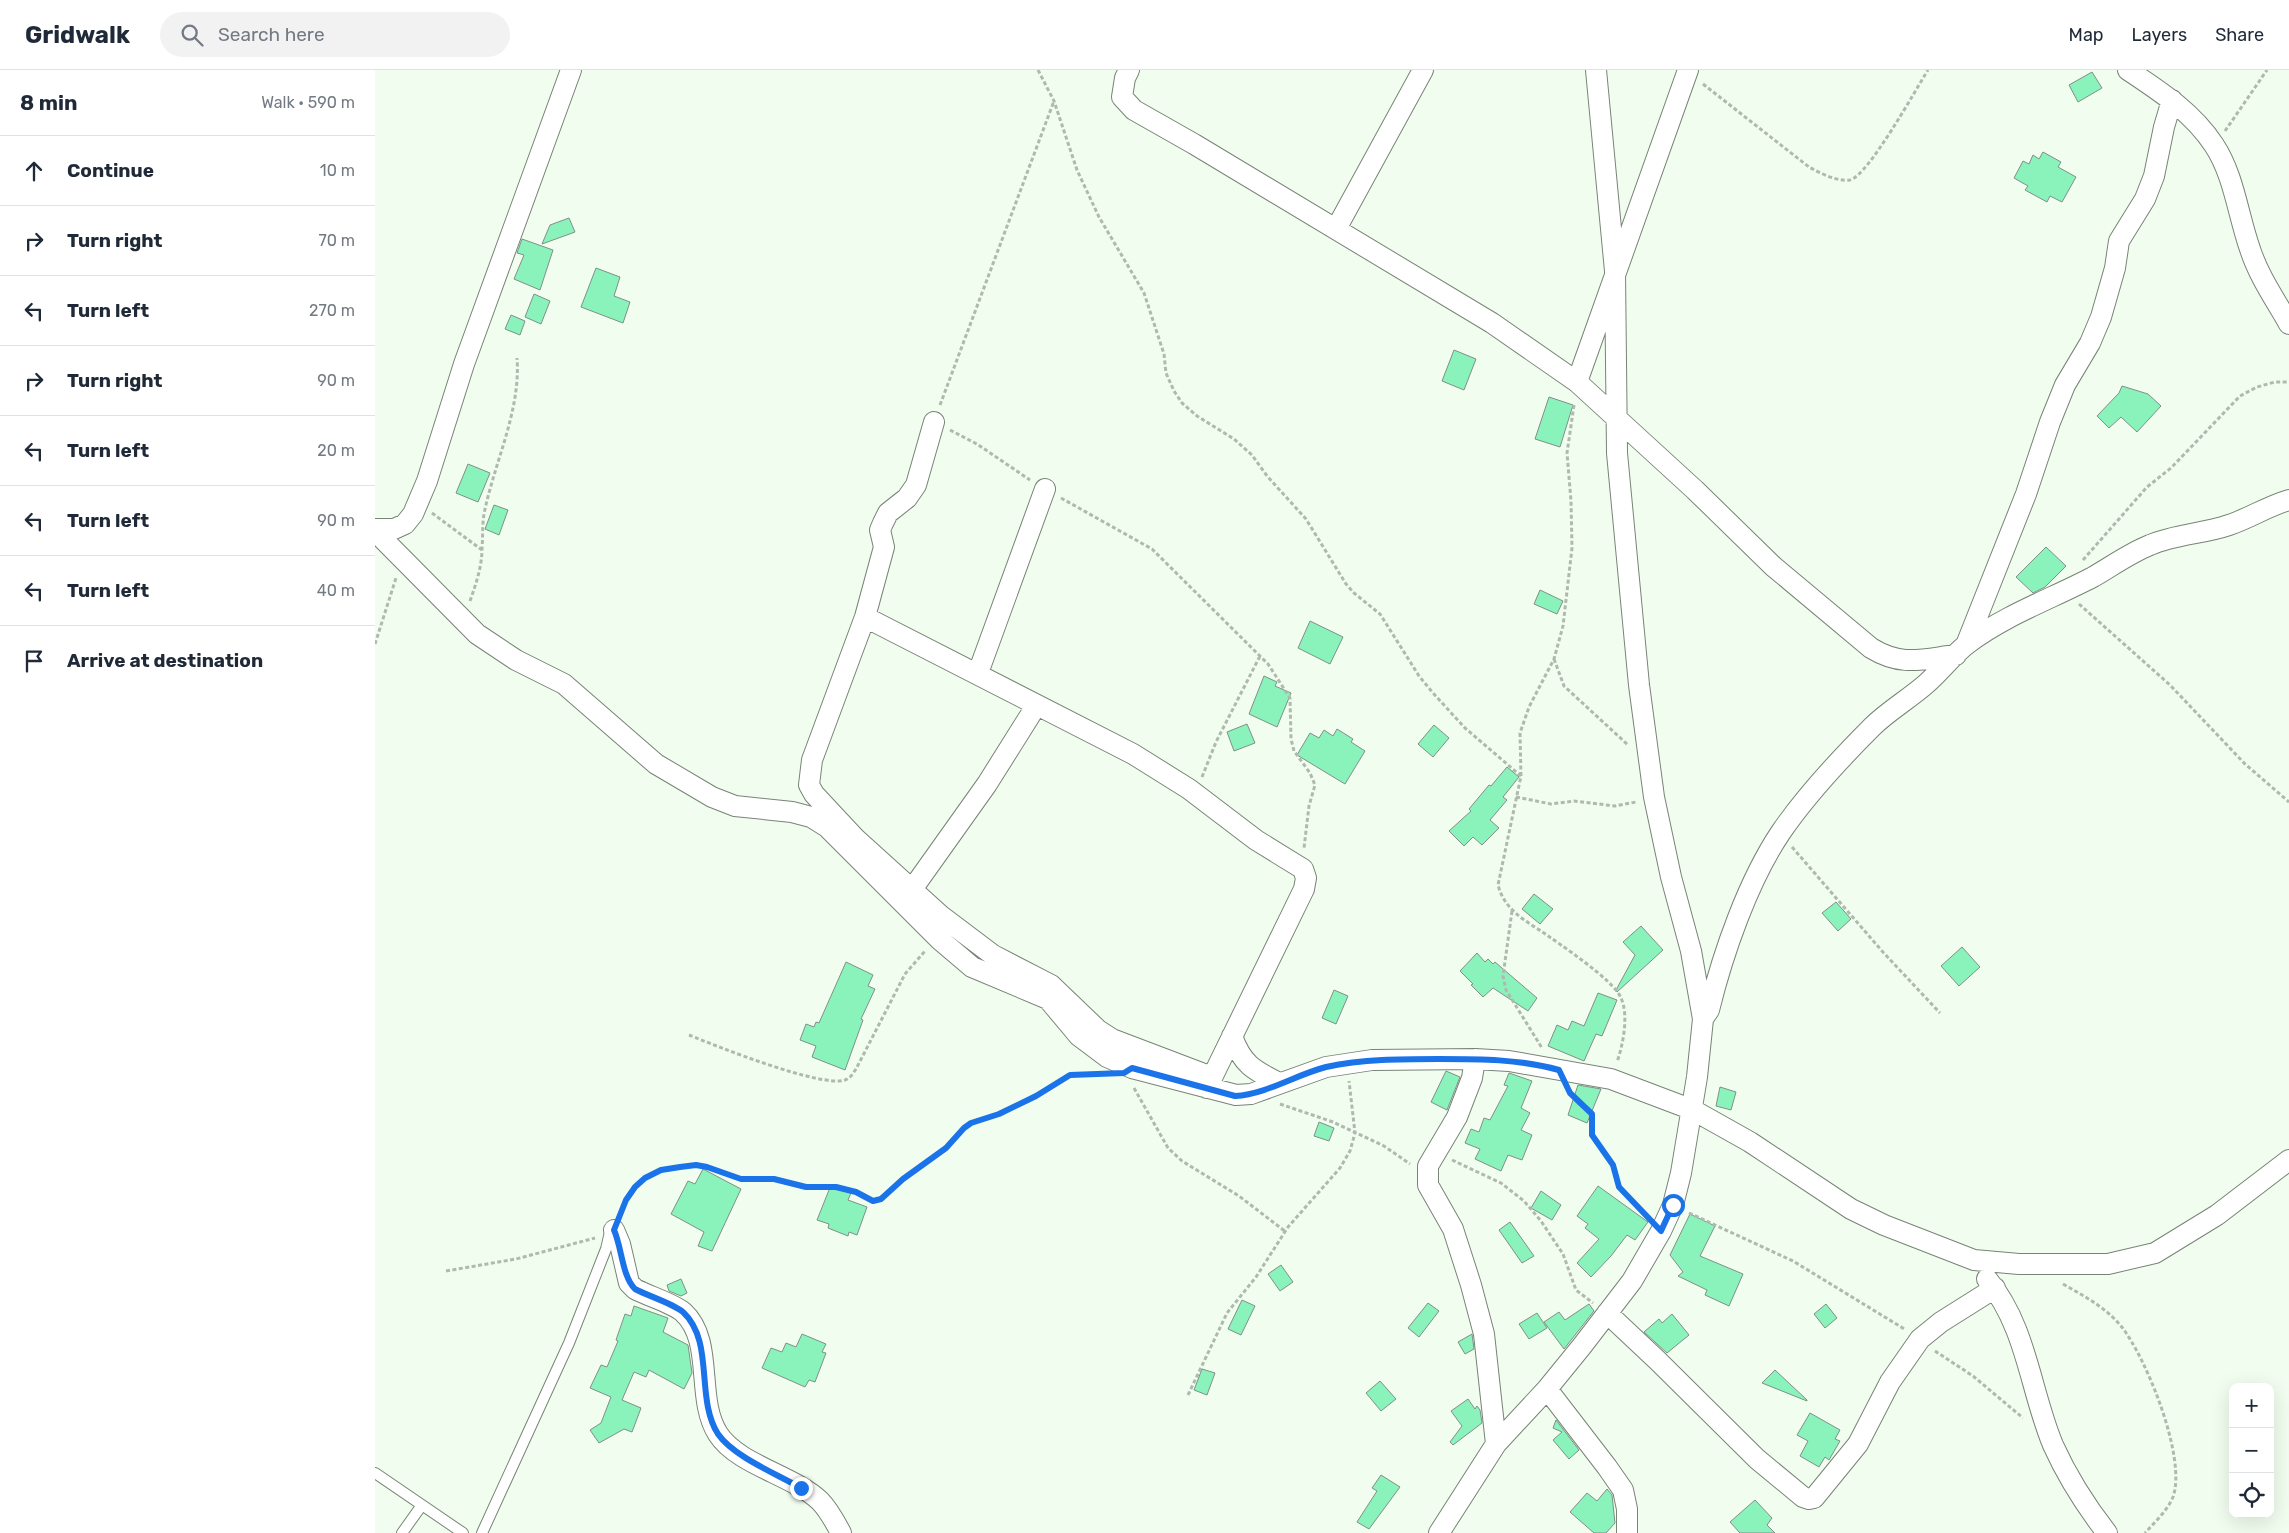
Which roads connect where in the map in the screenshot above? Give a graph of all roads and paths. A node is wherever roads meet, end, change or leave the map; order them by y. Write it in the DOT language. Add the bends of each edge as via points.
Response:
graph roads {
  1 [pos="571,70"];
  2 [pos="1038,70"];
  3 [pos="1129,70"];
  4 [pos="1423,70"];
  5 [pos="1596,70"];
  6 [pos="1928,70"];
  7 [pos="2128,70"];
  8 [pos="2267,70"];
  9 [pos="1687,71"];
  10 [pos="2172,100"];
  11 [pos="1053,101"];
  12 [pos="2215,146"];
  13 [pos="1336,229"];
  14 [pos="1615,271"];
  15 [pos="2289,324"];
  16 [pos="517,358"];
  17 [pos="1577,382"];
  18 [pos="2289,382"];
  19 [pos="1617,417"];
  20 [pos="934,422"];
  21 [pos="1045,489"];
  22 [pos="419,500"];
  23 [pos="2289,500"];
  24 [pos="375,530"];
  25 [pos="483,550"];
  26 [pos="401,559"];
  27 [pos="2077,566"];
  28 [pos="2064,591"];
  29 [pos="865,617"];
  30 [pos="463,620"];
  31 [pos="375,644"];
  32 [pos="1961,650"];
  33 [pos="1260,656"];
  34 [pos="1554,659"];
  35 [pos="978,673"];
  36 [pos="1036,706"];
  37 [pos="1649,763"];
  38 [pos="1521,776"];
  39 [pos="1195,794"];
  40 [pos="1516,797"];
  41 [pos="1654,797"];
  42 [pos="2289,802"];
  43 [pos="1780,834"];
  44 [pos="1303,869"];
  45 [pos="913,888"];
  46 [pos="1512,911"];
  47 [pos="939,939"];
  48 [pos="1939,1013"];
  49 [pos="1703,1019"];
  50 [pos="689,1035"];
  51 [pos="1232,1036"];
  52 [pos="1475,1059"];
  53 [pos="1345,1064"];
  54 [pos="1557,1069"];
  55 [pos="1128,1070"];
  56 [pos="1611,1080"];
  57 [pos="1209,1083"];
  58 [pos="1279,1083"];
  59 [pos="1251,1094"];
  60 [pos="1693,1110"];
  61 [pos="1355,1134"];
  62 [pos="1437,1152"];
  63 [pos="2289,1160"];
  64 [pos="1428,1185"];
  65 [pos="1673,1205"];
  66 [pos="612,1231"];
  67 [pos="1661,1231"];
  68 [pos="1286,1232"];
  69 [pos="1974,1260"];
  70 [pos="446,1271"];
  71 [pos="2060,1282"];
  72 [pos="1995,1288"];
  73 [pos="1607,1313"];
  74 [pos="1920,1339"];
  75 [pos="1547,1389"];
  76 [pos="1188,1395"];
  77 [pos="2030,1424"];
  78 [pos="1496,1444"];
  79 [pos="375,1473"];
  80 [pos="422,1506"];
  81 [pos="402,1533"];
  82 [pos="463,1533"];
  83 [pos="482,1533"];
  84 [pos="841,1533"];
  85 [pos="1439,1533"];
  86 [pos="1627,1533"];
  87 [pos="2107,1533"];
  88 [pos="2145,1533"];
  1 -- 22 [label="street" via="464,364"];
  2 -- 11 [label="path"];
  3 -- 13 [label="street" via="1121,97 1134,110"];
  4 -- 13 [label="street"];
  5 -- 14 [label="street"];
  6 -- 9 [label="path" via="1873,158 1862,172 1849,180 1829,177 1809,167"];
  7 -- 10 [label="street"];
  8 -- 12 [label="path"];
  9 -- 14 [label="street"];
  10 -- 12 [label="street" via="2196,122"];
  10 -- 32 [label="street" via="2154,176 2145,199 2119,241 2101,317 2090,343 2065,384 2026,494"];
  11 -- 20 [label="path"];
  11 -- 38 [label="path" via="1077,170 1099,217 1144,293 1174,391 1197,416 1235,439 1252,455 1306,519 1346,584 1380,614 1419,676 1465,728"];
  12 -- 15 [label="street" via="2227,172 2247,241 2263,281"];
  13 -- 17 [label="street" via="1492,324"];
  14 -- 17 [label="street"];
  14 -- 19 [label="street"];
  16 -- 25 [label="path" via="516,398 487,499 482,528"];
  17 -- 19 [label="street"];
  17 -- 34 [label="path" via="1567,453 1572,548 1563,626"];
  18 -- 27 [label="path" via="2266,384 2241,396 2171,468 2147,487"];
  19 -- 32 [label="street" via="1774,567 1871,648 1900,661"];
  19 -- 37 [label="street" via="1617,453"];
  20 -- 21 [label="path" via="977,444"];
  20 -- 29 [label="street" via="916,485 907,498 889,513 880,530 884,548"];
  21 -- 33 [label="path" via="1152,549"];
  21 -- 35 [label="street"];
  22 -- 24 [label="street" via="405,524 394,529"];
  22 -- 25 [label="path" via="435,518"];
  23 -- 28 [label="street" via="2271,505 2231,525 2151,544"];
  24 -- 26 [label="street"];
  25 -- 30 [label="path"];
  26 -- 30 [label="street"];
  26 -- 31 [label="path"];
  28 -- 32 [label="street" via="1992,626"];
  28 -- 42 [label="path" via="2170,685 2245,764"];
  29 -- 35 [label="street"];
  29 -- 45 [label="street" via="812,760 809,784 814,794 856,839"];
  30 -- 47 [label="street" via="494,646 564,684 657,764 712,797 735,806 805,815 827,826"];
  32 -- 43 [label="street" via="1925,685 1873,726 1820,782"];
  33 -- 39 [label="path" via="1216,742"];
  33 -- 44 [label="path" via="1290,698 1294,751 1315,785 1304,839"];
  34 -- 37 [label="path" via="1564,686"];
  34 -- 38 [label="path" via="1529,707 1520,733"];
  35 -- 36 [label="street"];
  36 -- 39 [label="street" via="1133,754"];
  36 -- 45 [label="street" via="987,784"];
  37 -- 41 [label="street"];
  38 -- 40 [label="path"];
  39 -- 44 [label="street" via="1256,840"];
  40 -- 41 [label="path" via="1551,804 1574,801 1615,806"];
  40 -- 46 [label="path" via="1499,885 1501,896"];
  41 -- 49 [label="street" via="1691,952"];
  43 -- 48 [label="path"];
  43 -- 49 [label="street" via="1743,909 1709,1010"];
  44 -- 51 [label="street" via="1306,878 1304,889"];
  45 -- 57 [label="street" via="971,939 1051,985 1098,1030"];
  46 -- 54 [label="path" via="1503,976 1506,990"];
  46 -- 56 [label="path" via="1588,966 1621,997 1623,1029"];
  47 -- 50 [label="path" via="919,956 905,974 856,1069 844,1080 814,1078"];
  47 -- 55 [label="street" via="972,967 1048,999 1079,1036"];
  49 -- 60 [label="street"];
  51 -- 57 [label="street"];
  51 -- 58 [label="street" via="1239,1054 1249,1066"];
  52 -- 53 [label="street" via="1372,1060"];
  52 -- 54 [label="street"];
  52 -- 62 [label="street" via="1457,1117"];
  53 -- 58 [label="street"];
  53 -- 61 [label="path"];
  54 -- 56 [label="street"];
  54 -- 67 [label="path" via="1570,1093 1592,1114 1592,1135 1613,1165 1619,1187"];
  55 -- 57 [label="street"];
  55 -- 66 [label="path" via="1070,1075 999,1114 971,1123 946,1148 881,1199 873,1201 851,1190 836,1187 806,1187 774,1179 741,1179 696,1165 661,1170 645,1178 626,1200"];
  55 -- 68 [label="path" via="1168,1148"];
  56 -- 60 [label="street"];
  57 -- 59 [label="street" via="1235,1096"];
  58 -- 59 [label="street"];
  59 -- 61 [label="path" via="1333,1122"];
  60 -- 65 [label="street"];
  60 -- 69 [label="street" via="1750,1142 1851,1209 1884,1226"];
  61 -- 64 [label="path" via="1408,1161"];
  61 -- 68 [label="path" via="1340,1168"];
  62 -- 64 [label="street" via="1428,1166"];
  62 -- 73 [label="path" via="1501,1183 1524,1201 1563,1254 1576,1290"];
  63 -- 69 [label="street" via="2217,1215 2155,1253 2109,1264 2019,1264"];
  64 -- 78 [label="street" via="1453,1229 1484,1334"];
  65 -- 67 [label="street"];
  65 -- 74 [label="path" via="1793,1261"];
  66 -- 70 [label="path" via="516,1259"];
  66 -- 83 [label="lane" via="569,1343"];
  66 -- 84 [label="street" via="620,1244 629,1283 681,1311 698,1334 709,1416 719,1436 755,1463 819,1501"];
  67 -- 73 [label="street" via="1633,1281"];
  68 -- 76 [label="path" via="1227,1313"];
  69 -- 72 [label="street"];
  71 -- 88 [label="path" via="2097,1302 2121,1326 2141,1358 2159,1401 2171,1439 2175,1479 2173,1497 2163,1514"];
  72 -- 74 [label="street"];
  72 -- 87 [label="street" via="2016,1325 2054,1445 2089,1510"];
  73 -- 74 [label="street" via="1757,1459 1809,1499 1814,1498 1858,1444 1890,1382"];
  73 -- 75 [label="street"];
  74 -- 77 [label="path" via="1973,1376"];
  75 -- 78 [label="street"];
  75 -- 86 [label="street" via="1623,1490"];
  78 -- 85 [label="street"];
  79 -- 80 [label="lane"];
  80 -- 81 [label="lane"];
  80 -- 82 [label="lane"];
}
